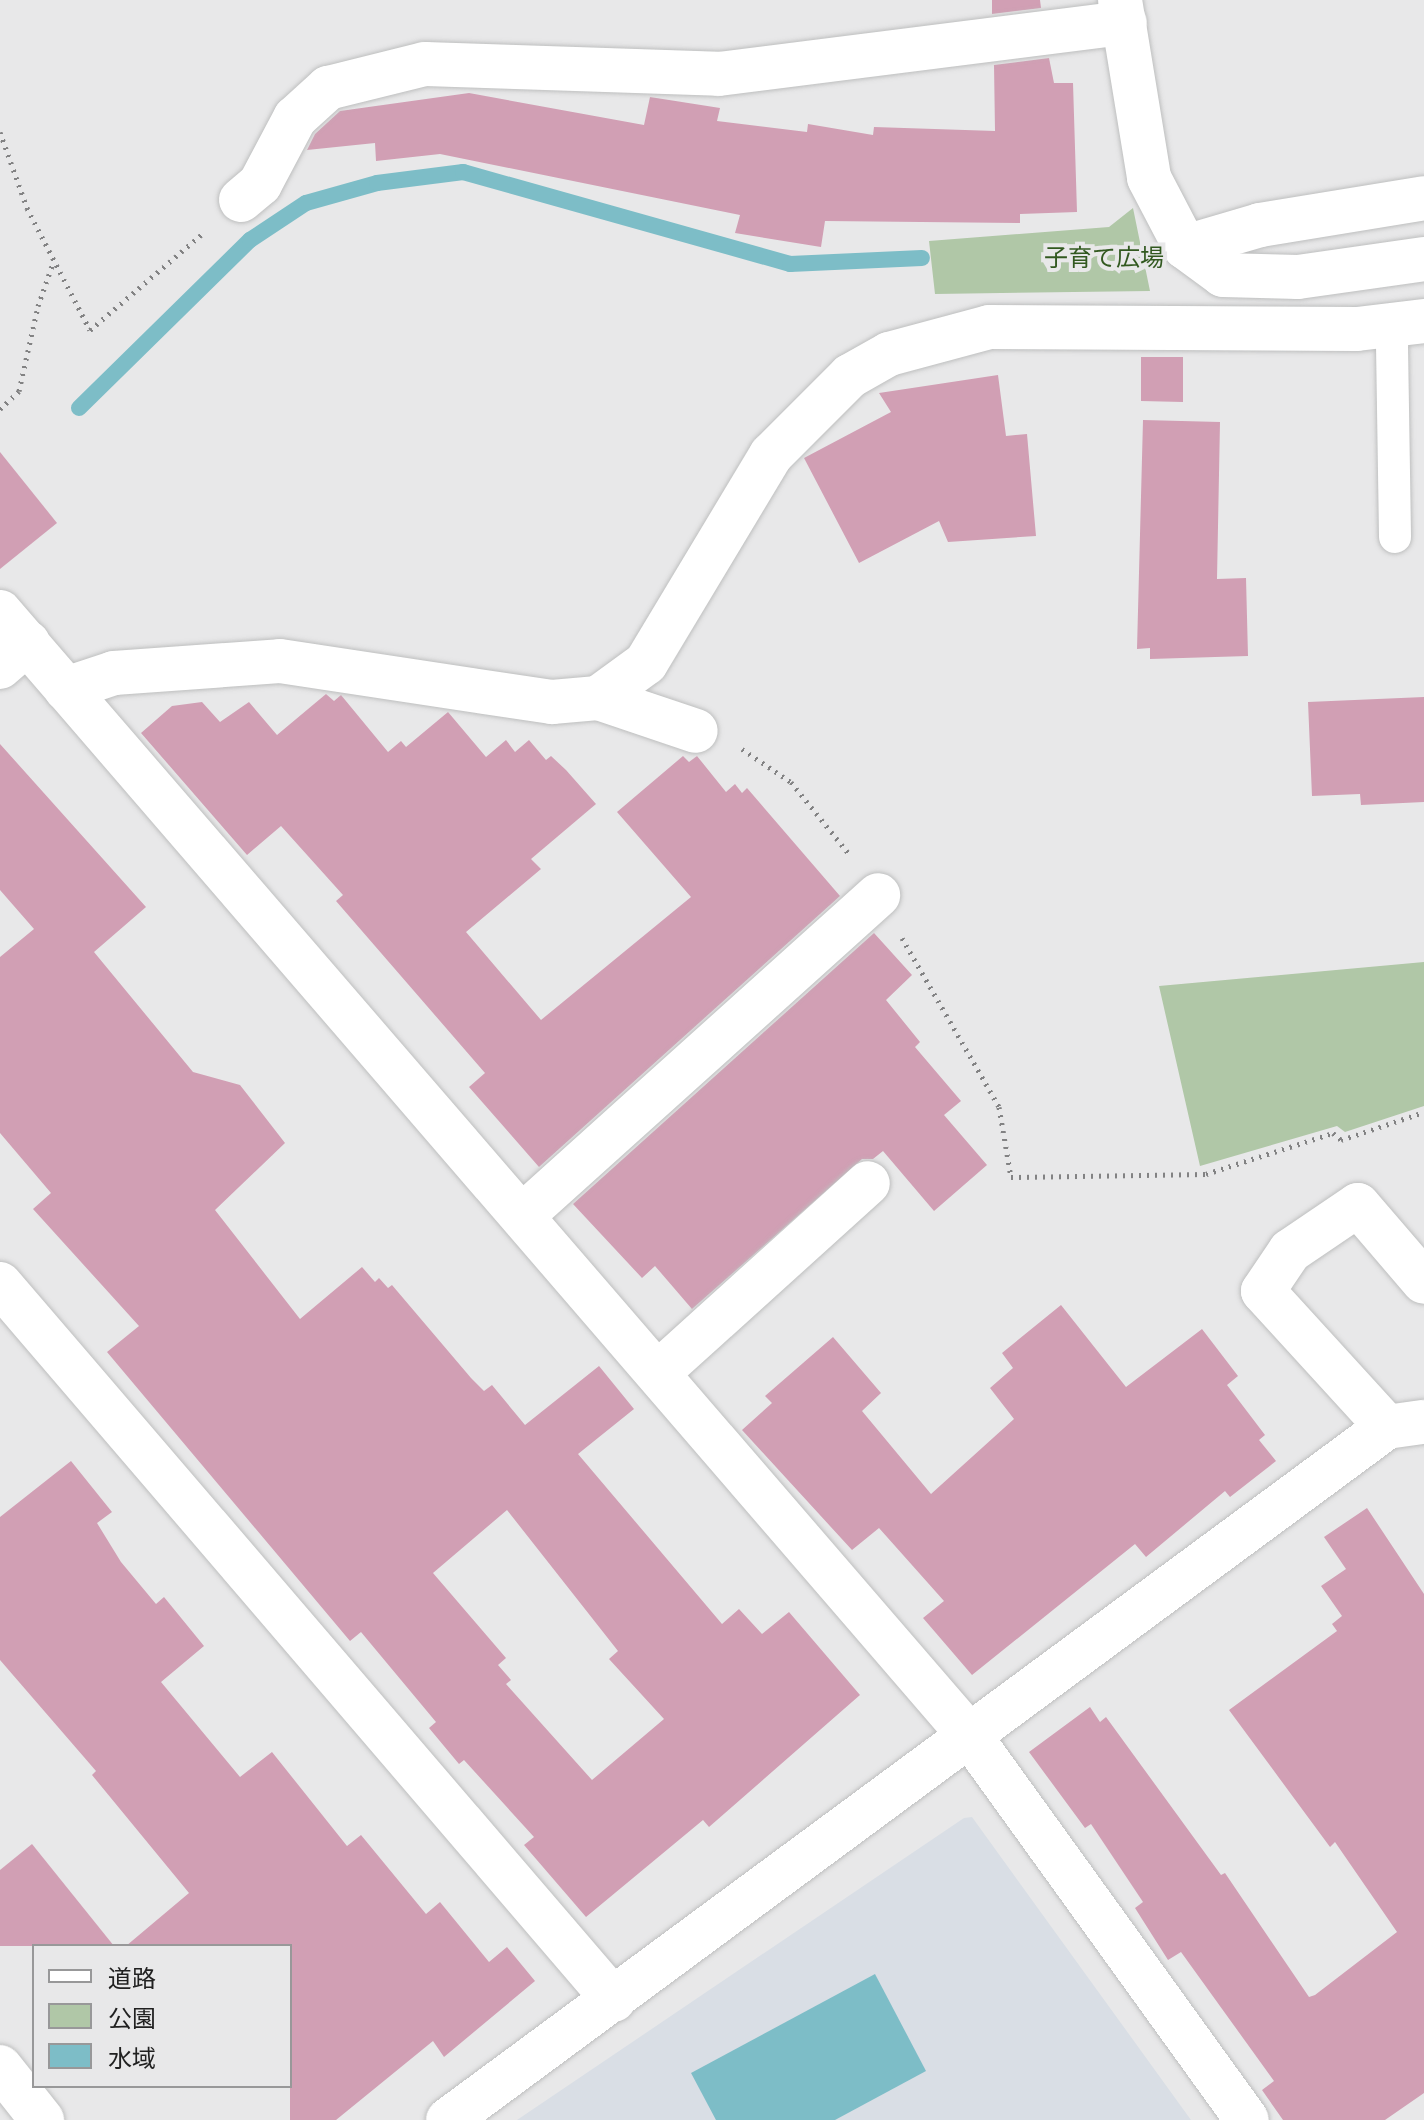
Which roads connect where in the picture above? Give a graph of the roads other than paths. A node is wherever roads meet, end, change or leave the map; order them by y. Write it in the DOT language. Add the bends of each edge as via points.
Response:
graph roads {
  1 [pos="1122,12"];
  2 [pos="1424,198"];
  3 [pos="241,200"];
  4 [pos="1185,247"];
  5 [pos="1424,259"];
  6 [pos="1405,323"];
  7 [pos="1395,537"];
  8 [pos="9,641"];
  9 [pos="66,689"];
  10 [pos="598,698"];
  11 [pos="696,731"];
  12 [pos="878,895"];
  13 [pos="868,1183"];
  14 [pos="523,1215"];
  15 [pos="1424,1282"];
  16 [pos="0,1284"];
  17 [pos="660,1371"];
  18 [pos="1406,1425"];
  19 [pos="970,1736"];
  20 [pos="614,2000"];
  21 [pos="0,2067"];
  22 [pos="42,2120"];
  23 [pos="448,2120"];
  24 [pos="1247,2120"];
  1 -- 3 [label="street" via="719,74 425,64 328,88 295,118 260,184"];
  1 -- 4 [label="street" via="1149,178"];
  2 -- 4 [label="street" via="1260,225"];
  4 -- 5 [label="street" via="1223,275 1298,277"];
  6 -- 7 [label="lane" via="1392,345"];
  6 -- 10 [label="street" via="989,327 940,336 889,354 850,376 771,455 646,663"];
  8 -- 9 [label="street"];
  9 -- 10 [label="street" via="114,673 253,660 552,702"];
  9 -- 14 [label="street"];
  10 -- 11 [label="street"];
  12 -- 14 [label="street"];
  13 -- 17 [label="street"];
  14 -- 17 [label="street"];
  15 -- 18 [label="street" via="1358,1205 1290,1251 1263,1291"];
  16 -- 20 [label="street"];
  17 -- 19 [label="street"];
  18 -- 19 [label="street"];
  19 -- 20 [label="street"];
  19 -- 24 [label="street"];
  20 -- 23 [label="street"];
  21 -- 22 [label="street"];
}
